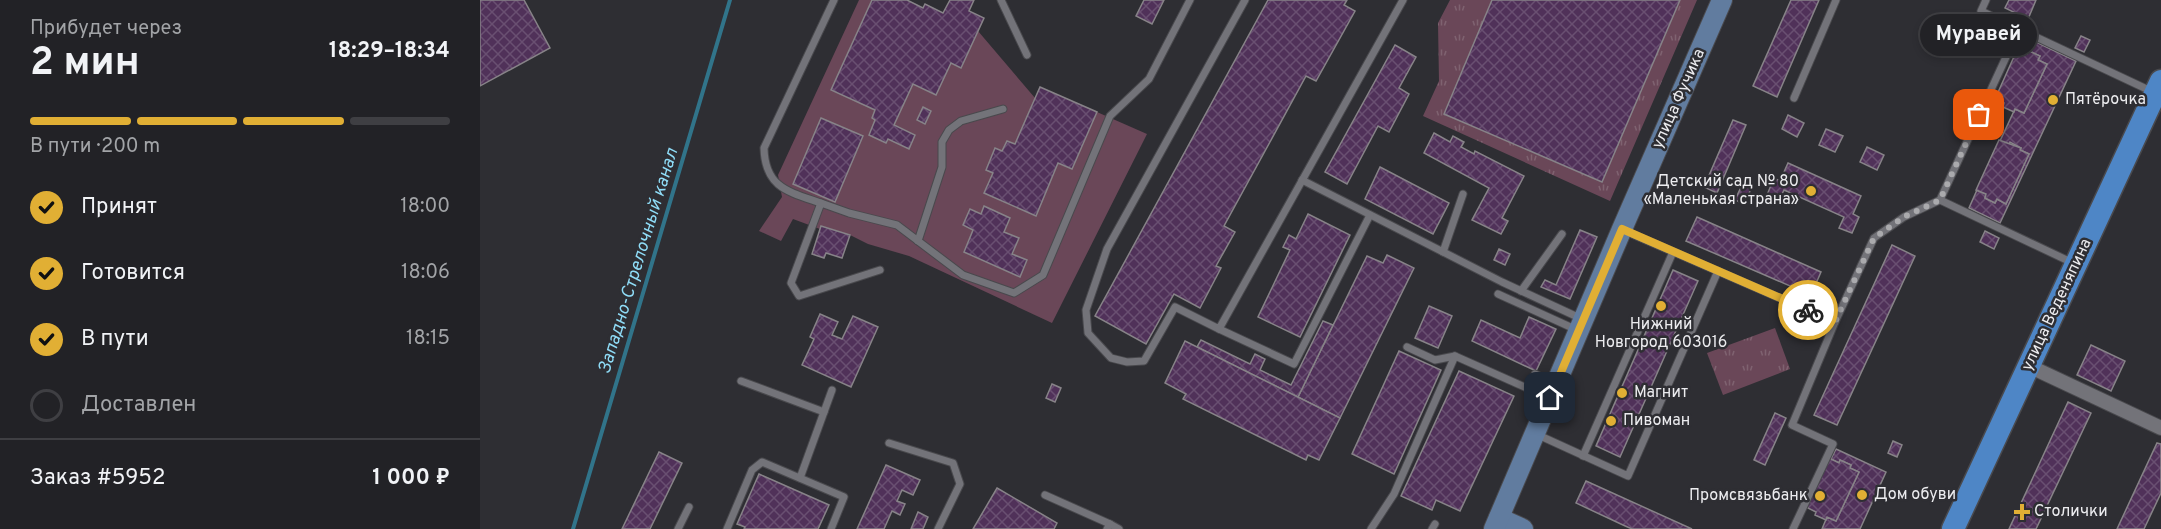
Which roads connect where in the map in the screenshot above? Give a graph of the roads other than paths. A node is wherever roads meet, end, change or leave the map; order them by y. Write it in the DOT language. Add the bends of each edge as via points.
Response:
graph roads {
  1 [pos="834,0"];
  2 [pos="1001,0"];
  3 [pos="1190,0"];
  4 [pos="1245,0"];
  5 [pos="1403,0"];
  6 [pos="1722,0"];
  7 [pos="1836,0"];
  8 [pos="1986,0"];
  9 [pos="2019,29"];
  10 [pos="1027,55"];
  11 [pos="2158,87"];
  12 [pos="1794,98"];
  13 [pos="1003,109"];
  14 [pos="1302,180"];
  15 [pos="1462,194"];
  16 [pos="1940,200"];
  17 [pos="821,203"];
  18 [pos="1370,215"];
  19 [pos="1622,229"];
  20 [pos="1562,234"];
  21 [pos="918,241"];
  22 [pos="1443,252"];
  23 [pos="1673,252"];
  24 [pos="2076,264"];
  25 [pos="880,270"];
  26 [pos="1718,271"];
  27 [pos="1521,291"];
  28 [pos="1498,294"];
  29 [pos="1835,322"];
  30 [pos="1581,325"];
  31 [pos="1219,329"];
  32 [pos="1407,347"];
  33 [pos="1455,356"];
  34 [pos="2029,366"];
  35 [pos="1535,374"];
  36 [pos="741,381"];
  37 [pos="832,390"];
  38 [pos="1553,391"];
  39 [pos="824,412"];
  40 [pos="2161,428"];
  41 [pos="1535,434"];
  42 [pos="889,444"];
  43 [pos="1583,456"];
  44 [pos="800,478"];
  45 [pos="1045,495"];
  46 [pos="689,507"];
  47 [pos="1496,524"];
  48 [pos="1108,526"];
  49 [pos="678,529"];
  50 [pos="727,529"];
  51 [pos="831,529"];
  52 [pos="938,529"];
  53 [pos="1119,529"];
  54 [pos="1371,529"];
  55 [pos="1523,529"];
  56 [pos="1793,529"];
  57 [pos="1953,529"];
  1 -- 17 [label="lane" via="764,148 767,170 774,182 783,190"];
  2 -- 10 [label="lane"];
  3 -- 21 [label="lane" via="1149,79 1110,116 1043,275 1014,293 963,275"];
  4 -- 31 [label="lane" via="1107,249 1086,310 1088,333 1111,358 1127,362 1144,361 1175,307"];
  5 -- 14 [label="lane"];
  6 -- 19 [label="street, улица Фучика"];
  7 -- 12 [label="lane"];
  8 -- 9 [label="lane" via="1981,12"];
  9 -- 11 [label="lane"];
  9 -- 16 [label="lane"];
  11 -- 24 [label="main road, улица Веденяпина"];
  13 -- 21 [label="lane" via="961,121 949,130 942,141 942,167"];
  14 -- 18 [label="lane"];
  14 -- 31 [label="lane"];
  15 -- 22 [label="lane"];
  16 -- 24 [label="lane"];
  16 -- 29 [label="lane" via="1904,217 1874,238"];
  17 -- 21 [label="lane" via="897,225"];
  17 -- 25 [label="lane" via="791,283 799,296"];
  18 -- 22 [label="lane"];
  18 -- 31 [label="lane" via="1294,364"];
  19 -- 23 [label="lane"];
  19 -- 30 [label="street, улица Фучика"];
  20 -- 27 [label="lane"];
  22 -- 27 [label="lane"];
  23 -- 26 [label="lane"];
  23 -- 43 [label="lane"];
  24 -- 34 [label="main road, улица Веденяпина"];
  26 -- 29 [label="lane"];
  26 -- 43 [label="lane" via="1628,476"];
  27 -- 30 [label="lane"];
  28 -- 30 [label="lane"];
  29 -- 56 [label="lane" via="1792,425 1833,444"];
  30 -- 38 [label="street, улица Фучика"];
  32 -- 33 [label="lane" via="1435,360"];
  33 -- 38 [label="lane"];
  33 -- 54 [label="lane" via="1394,494"];
  34 -- 40 [label="street"];
  34 -- 57 [label="main road, улица Веденяпина"];
  35 -- 38 [label="lane"];
  36 -- 39 [label="lane"];
  37 -- 39 [label="lane"];
  38 -- 41 [label="street, улица Фучика"];
  39 -- 44 [label="lane"];
  41 -- 43 [label="lane"];
  41 -- 47 [label="street, улица Фучика"];
  42 -- 52 [label="lane" via="953,463 960,484"];
  44 -- 50 [label="lane" via="762,462 752,470"];
  44 -- 51 [label="lane" via="844,497"];
  45 -- 48 [label="lane"];
  46 -- 49 [label="lane"];
  47 -- 55 [label="street"];
  48 -- 53 [label="lane"];
}
